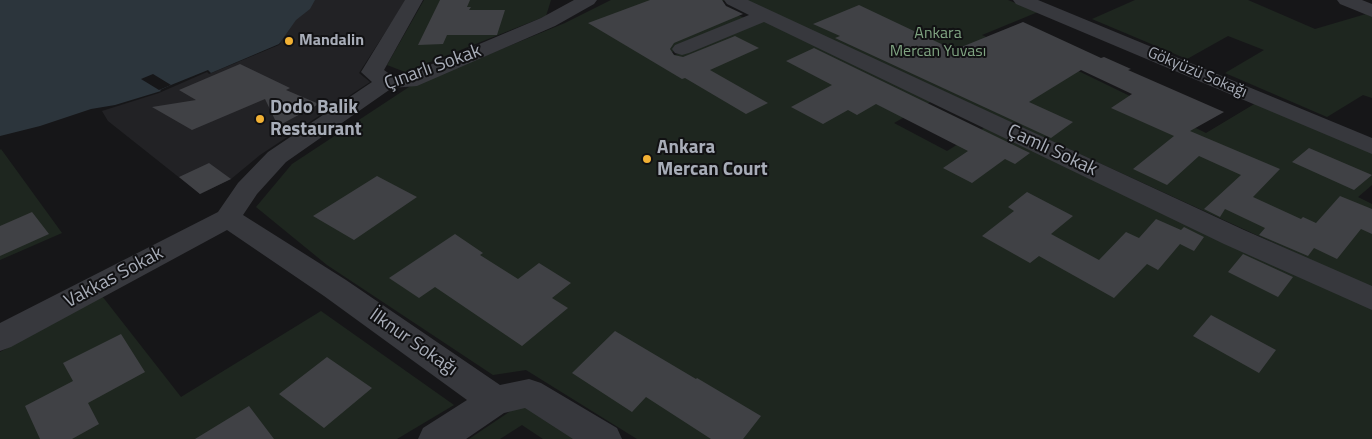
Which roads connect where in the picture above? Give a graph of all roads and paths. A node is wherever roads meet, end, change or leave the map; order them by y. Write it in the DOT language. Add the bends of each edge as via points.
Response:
graph roads {
  1 [pos="414,0"];
  2 [pos="1022,0"];
  3 [pos="1346,0"];
  4 [pos="576,3"];
  5 [pos="750,5"];
  6 [pos="1372,11"];
  7 [pos="682,49"];
  8 [pos="387,82"];
  9 [pos="1372,147"];
  10 [pos="228,218"];
  11 [pos="1372,299"];
  12 [pos="0,338"];
  13 [pos="495,401"];
  14 [pos="436,439"];
  15 [pos="604,439"];
  1 -- 8 [label="street" via="372,72"];
  2 -- 9 [label="street, Gökyüzü Sokağı"];
  3 -- 6 [label="street"];
  4 -- 8 [label="street, Çınarlı Sokak" via="548,22 409,81"];
  5 -- 7 [label="street"];
  5 -- 11 [label="street, Çamlı Sokak"];
  8 -- 10 [label="street, Çınarlı Sokak" via="277,157 247,189"];
  10 -- 12 [label="street, Vakkas Sokak"];
  10 -- 13 [label="street, İlknur Sokağı" via="335,288"];
  13 -- 14 [label="street"];
  13 -- 15 [label="street" via="529,393"];
}
